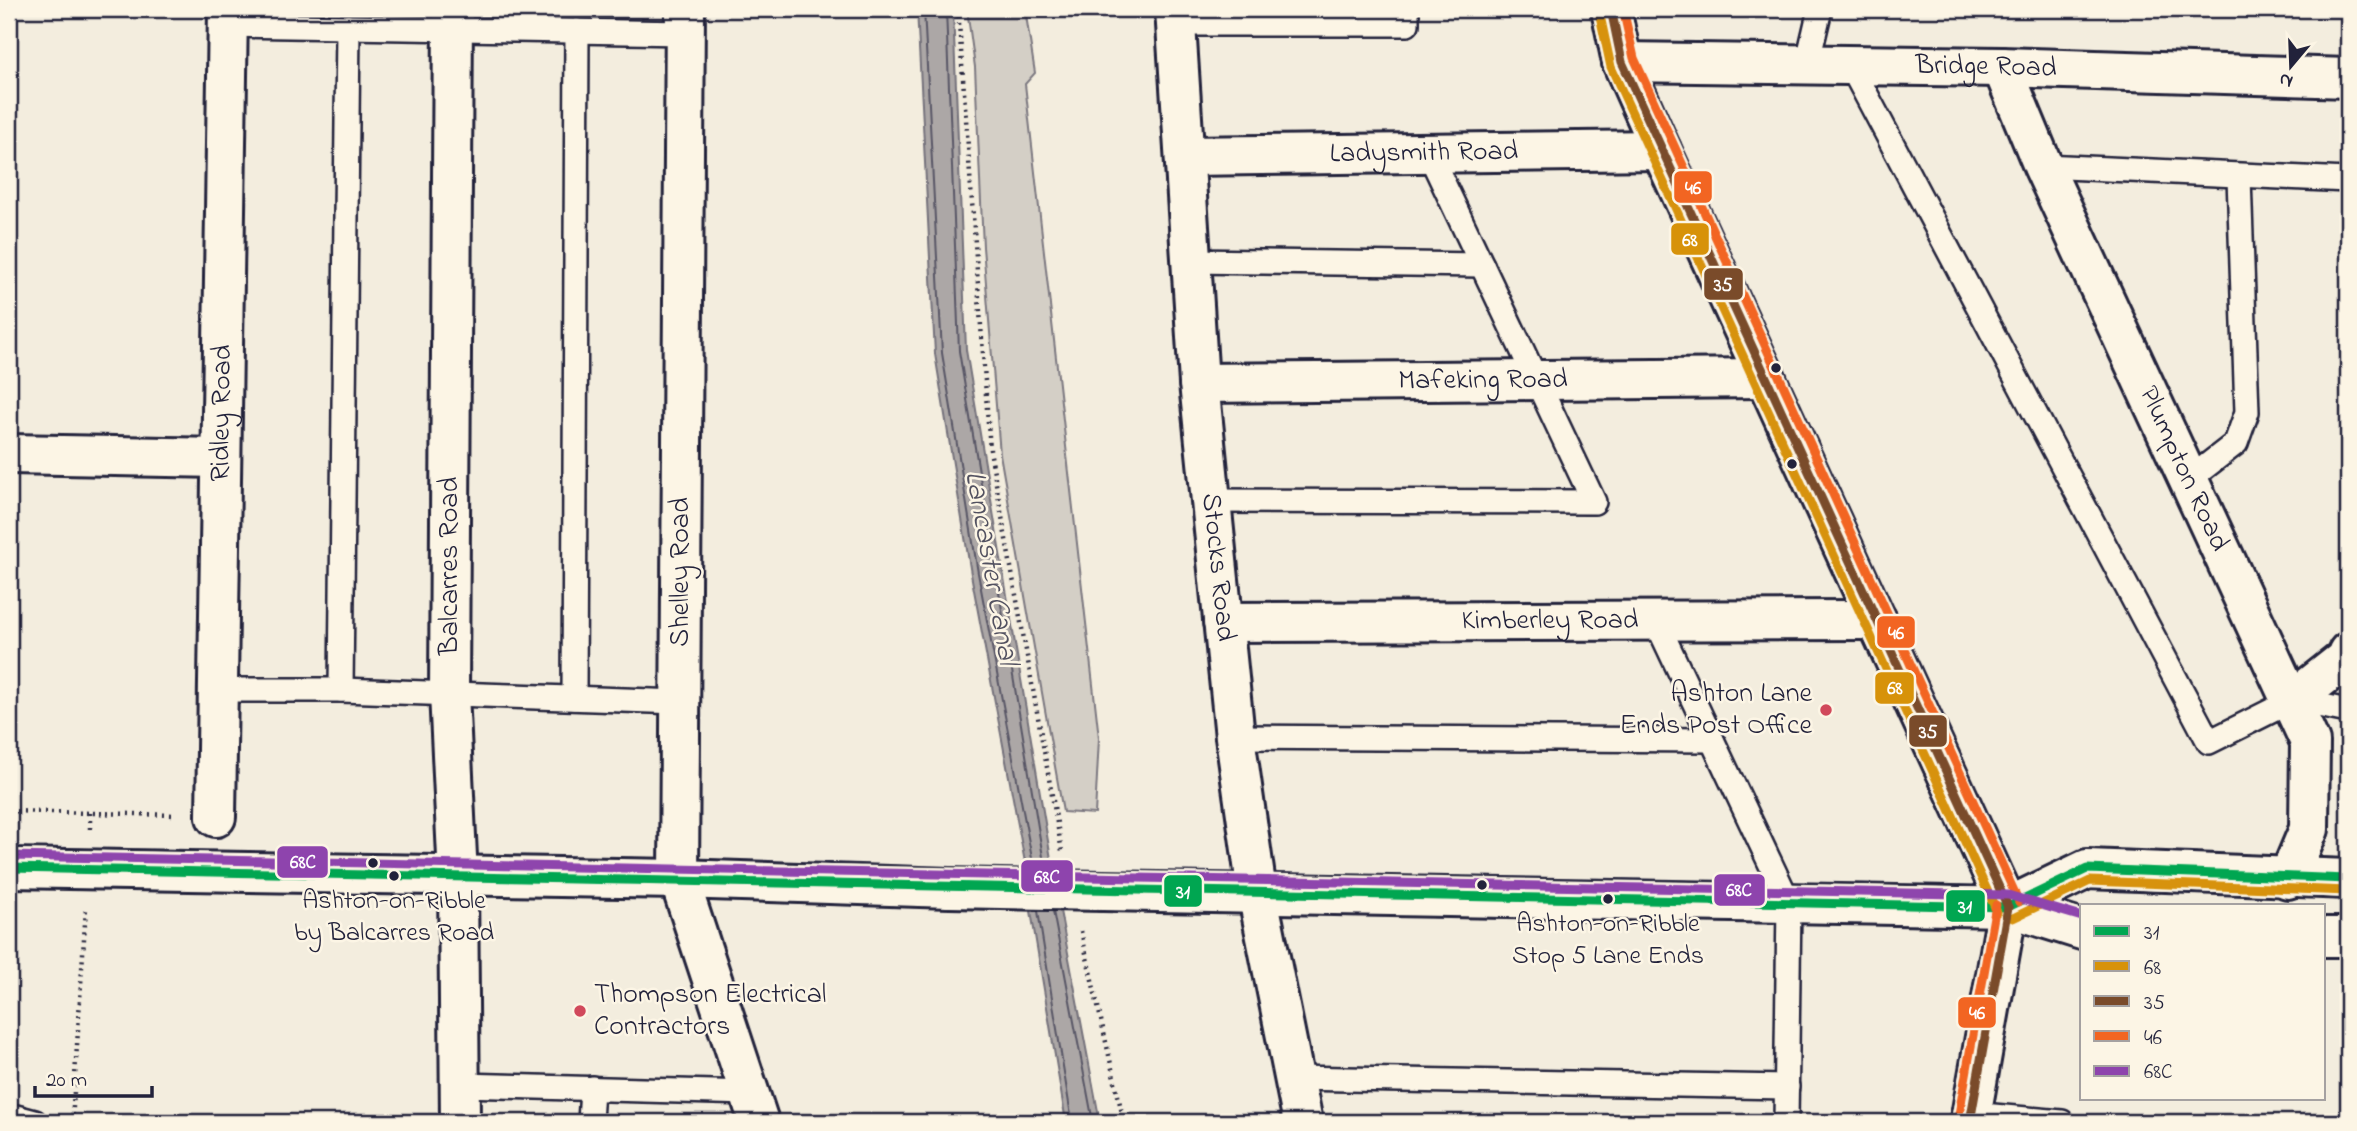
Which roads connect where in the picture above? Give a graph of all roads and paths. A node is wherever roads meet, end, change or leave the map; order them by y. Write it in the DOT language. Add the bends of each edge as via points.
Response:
graph roads {
  1 [pos="958,9"];
  2 [pos="1407,9"];
  3 [pos="1611,9"];
  4 [pos="1819,9"];
  5 [pos="1175,16"];
  6 [pos="228,17"];
  7 [pos="453,19"];
  8 [pos="685,21"];
  9 [pos="348,27"];
  10 [pos="577,30"];
  11 [pos="1622,62"];
  12 [pos="1807,65"];
  13 [pos="1852,66"];
  14 [pos="2002,67"];
  15 [pos="2348,78"];
  16 [pos="1661,150"];
  17 [pos="1429,153"];
  18 [pos="1186,156"];
  19 [pos="2043,166"];
  20 [pos="2239,177"];
  21 [pos="2348,180"];
  22 [pos="1192,261"];
  23 [pos="1482,265"];
  24 [pos="1766,378"];
  25 [pos="1535,380"];
  26 [pos="1199,383"];
  27 [pos="9,454"];
  28 [pos="221,458"];
  29 [pos="2188,481"];
  30 [pos="1212,501"];
  31 [pos="1877,620"];
  32 [pos="1656,621"];
  33 [pos="1223,622"];
  34 [pos="2348,652"];
  35 [pos="218,690"];
  36 [pos="341,690"];
  37 [pos="449,693"];
  38 [pos="574,698"];
  39 [pos="2293,700"];
  40 [pos="680,702"];
  41 [pos="2348,711"];
  42 [pos="1235,737"];
  43 [pos="1712,740"];
  44 [pos="9,811"];
  45 [pos="216,817"];
  46 [pos="1063,856"];
  47 [pos="9,868"];
  48 [pos="89,868"];
  49 [pos="458,877"];
  50 [pos="2288,878"];
  51 [pos="679,879"];
  52 [pos="2348,879"];
  53 [pos="1257,892"];
  54 [pos="1788,903"];
  55 [pos="2008,907"];
  56 [pos="1079,924"];
  57 [pos="2080,929"];
  58 [pos="2326,937"];
  59 [pos="2348,937"];
  60 [pos="1293,1078"];
  61 [pos="1787,1087"];
  62 [pos="592,1088"];
  63 [pos="460,1104"];
  64 [pos="754,1108"];
  65 [pos="9,1115"];
  66 [pos="1971,1118"];
  67 [pos="34,1122"];
  68 [pos="72,1122"];
  69 [pos="590,1122"];
  70 [pos="1124,1122"];
  71 [pos="1303,1122"];
  72 [pos="1787,1122"];
  73 [pos="2062,1122"];
  1 -- 46 [label="path" via="990,450"];
  2 -- 5 [label="lane" via="1407,24"];
  3 -- 11 [label="main road"];
  4 -- 12 [label="lane"];
  5 -- 18 [label="main road, Stocks Road"];
  6 -- 9 [label="lane"];
  6 -- 28 [label="main road, Ridley Road"];
  7 -- 9 [label="lane"];
  7 -- 10 [label="lane"];
  7 -- 37 [label="main road, Balcarres Road"];
  8 -- 10 [label="lane"];
  8 -- 40 [label="main road, Shelley Road"];
  9 -- 36 [label="lane"];
  10 -- 38 [label="lane"];
  11 -- 12 [label="main road, Bridge Road"];
  11 -- 16 [label="main road"];
  12 -- 13 [label="main road, Bridge Road"];
  13 -- 14 [label="main road, Bridge Road"];
  13 -- 39 [label="lane" via="2209,742"];
  14 -- 15 [label="main road, Bridge Road"];
  14 -- 19 [label="main road, Plumpton Road"];
  16 -- 17 [label="main road, Ladysmith Road"];
  16 -- 24 [label="main road"];
  17 -- 18 [label="main road, Ladysmith Road"];
  17 -- 23 [label="lane"];
  18 -- 22 [label="main road, Stocks Road"];
  19 -- 20 [label="lane"];
  19 -- 29 [label="main road, Plumpton Road"];
  20 -- 21 [label="lane"];
  20 -- 29 [label="lane" via="2247,412 2236,443"];
  22 -- 23 [label="lane"];
  22 -- 26 [label="main road, Stocks Road"];
  23 -- 25 [label="lane"];
  24 -- 25 [label="main road, Mafeking Road"];
  24 -- 31 [label="main road"];
  25 -- 26 [label="main road, Mafeking Road"];
  25 -- 30 [label="lane" via="1594,502"];
  26 -- 30 [label="main road, Stocks Road"];
  27 -- 28 [label="main road"];
  28 -- 35 [label="main road, Ridley Road"];
  29 -- 39 [label="main road, Plumpton Road"];
  30 -- 33 [label="main road, Stocks Road"];
  31 -- 32 [label="main road, Kimberley Road"];
  31 -- 55 [label="main road"];
  32 -- 33 [label="main road, Kimberley Road"];
  32 -- 43 [label="lane"];
  33 -- 42 [label="main road, Stocks Road"];
  34 -- 39 [label="main road"];
  35 -- 36 [label="lane"];
  35 -- 45 [label="main road, Ridley Road"];
  36 -- 37 [label="lane"];
  37 -- 38 [label="lane"];
  37 -- 49 [label="main road, Balcarres Road"];
  38 -- 40 [label="lane"];
  39 -- 41 [label="lane"];
  39 -- 50 [label="main road, Plumpton Road" via="2310,742 2309,829"];
  40 -- 51 [label="main road, Shelley Road"];
  42 -- 43 [label="lane"];
  42 -- 53 [label="main road, Stocks Road"];
  43 -- 54 [label="lane"];
  44 -- 45 [label="path"];
  47 -- 48 [label="main road"];
  48 -- 49 [label="main road"];
  48 -- 68 [label="path"];
  49 -- 51 [label="main road"];
  49 -- 63 [label="main road, Balcarres Road"];
  50 -- 52 [label="main road"];
  50 -- 55 [label="main road" via="2087,869"];
  51 -- 53 [label="main road, bridge"];
  51 -- 64 [label="main road, Shelley Road"];
  53 -- 54 [label="main road"];
  53 -- 60 [label="main road, Stocks Road"];
  54 -- 55 [label="main road"];
  54 -- 61 [label="lane"];
  55 -- 57 [label="main road"];
  55 -- 66 [label="main road"];
  56 -- 70 [label="path"];
  58 -- 59 [label="main road"];
  60 -- 61 [label="lane"];
  60 -- 71 [label="main road, Stocks Road"];
  61 -- 72 [label="lane"];
  62 -- 63 [label="lane"];
  62 -- 64 [label="lane"];
  62 -- 69 [label="lane"];
  65 -- 67 [label="lane"];
  66 -- 73 [label="lane"];
}
